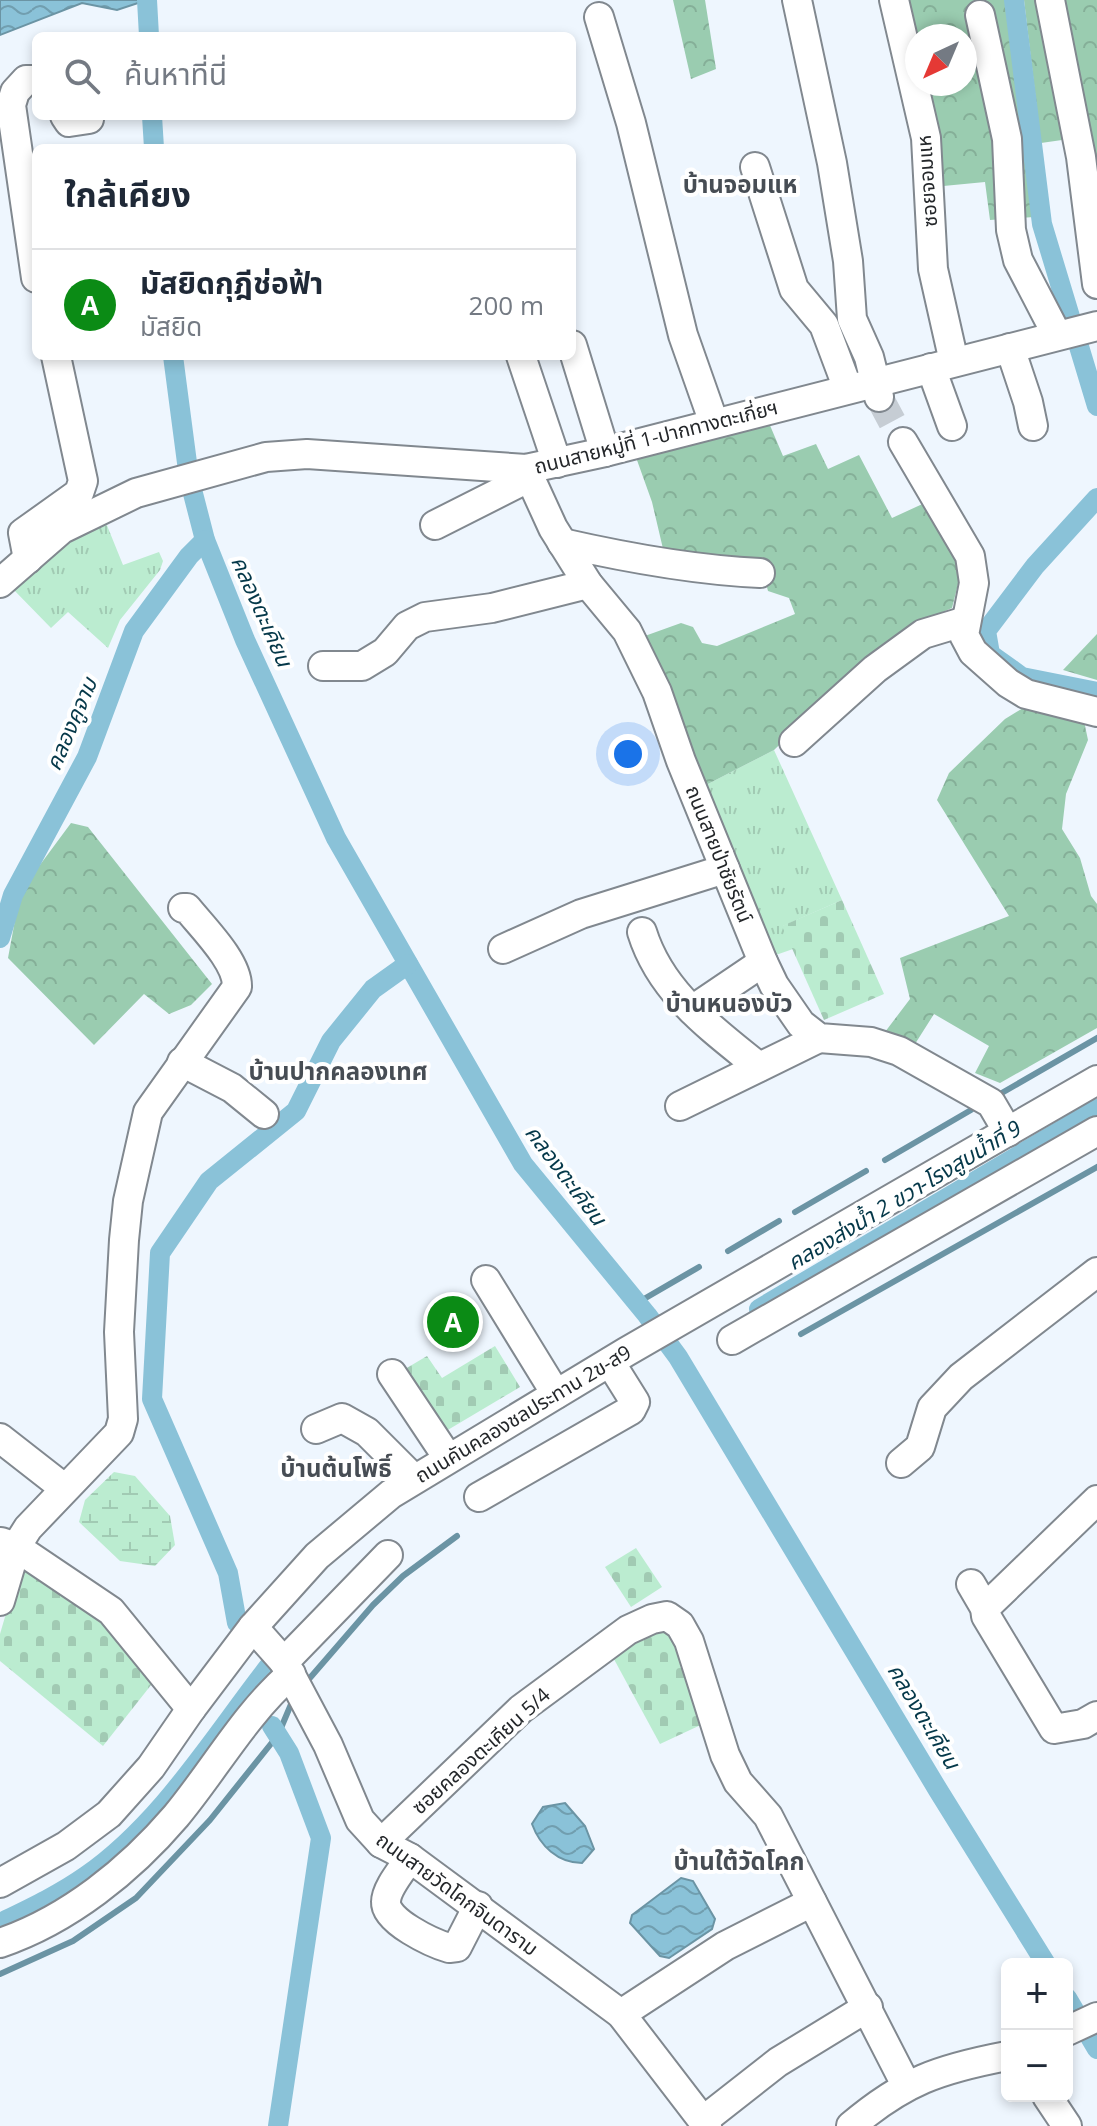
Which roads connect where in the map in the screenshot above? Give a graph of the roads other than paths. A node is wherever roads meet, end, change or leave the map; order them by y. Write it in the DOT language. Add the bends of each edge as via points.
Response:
graph roads {
  1 [pos="797,0"];
  2 [pos="894,0"];
  3 [pos="1050,0"];
  4 [pos="980,15"];
  5 [pos="599,17"];
  6 [pos="32,80"];
  7 [pos="755,167"];
  8 [pos="32,250"];
  9 [pos="1097,284"];
  10 [pos="838,322"];
  11 [pos="1075,331"];
  12 [pos="1010,348"];
  13 [pos="576,358"];
  14 [pos="57,360"];
  15 [pos="522,360"];
  16 [pos="943,365"];
  17 [pos="867,389"];
  18 [pos="714,423"];
  19 [pos="952,426"];
  20 [pos="1033,426"];
  21 [pos="903,442"];
  22 [pos="605,452"];
  23 [pos="557,463"];
  24 [pos="528,473"];
  25 [pos="435,525"];
  26 [pos="562,543"];
  27 [pos="28,559"];
  28 [pos="760,573"];
  29 [pos="0,583"];
  30 [pos="588,584"];
  31 [pos="966,621"];
  32 [pos="323,666"];
  33 [pos="1097,712"];
  34 [pos="794,742"];
  35 [pos="725,869"];
  36 [pos="183,908"];
  37 [pos="642,932"];
  38 [pos="503,949"];
  39 [pos="763,962"];
  40 [pos="692,1010"];
  41 [pos="819,1038"];
  42 [pos="182,1062"];
  43 [pos="759,1067"];
  44 [pos="1097,1080"];
  45 [pos="680,1106"];
  46 [pos="264,1114"];
  47 [pos="1097,1131"];
  48 [pos="1008,1132"];
  49 [pos="1097,1272"];
  50 [pos="486,1280"];
  51 [pos="732,1340"];
  52 [pos="618,1357"];
  53 [pos="392,1374"];
  54 [pos="556,1394"];
  55 [pos="316,1429"];
  56 [pos="0,1438"];
  57 [pos="448,1458"];
  58 [pos="901,1463"];
  59 [pos="413,1478"];
  60 [pos="64,1488"];
  61 [pos="479,1497"];
  62 [pos="1097,1500"];
  63 [pos="8,1544"];
  64 [pos="388,1555"];
  65 [pos="0,1601"];
  66 [pos="253,1627"];
  67 [pos="288,1668"];
  68 [pos="191,1709"];
  69 [pos="1097,1716"];
  70 [pos="381,1843"];
  71 [pos="410,1858"];
  72 [pos="0,1883"];
  73 [pos="812,1902"];
  74 [pos="478,1906"];
  75 [pos="0,1943"];
  76 [pos="868,2007"];
  77 [pos="621,2014"];
  78 [pos="1097,2017"];
  79 [pos="1069,2030"];
  80 [pos="1001,2057"];
  81 [pos="906,2085"];
  82 [pos="1051,2102"];
  83 [pos="706,2123"];
  84 [pos="851,2126"];
  85 [pos="1067,2126"];
  1 -- 10 [label="street" via="848,261"];
  2 -- 16 [label="street, ซอยจอมแห" via="926,138"];
  3 -- 9 [label="street" via="1081,157"];
  4 -- 11 [label="street" via="1007,139 1011,230 1018,260"];
  5 -- 18 [label="street" via="683,335"];
  6 -- 8 [label="street" via="15,92 11,105"];
  7 -- 10 [label="street" via="794,289"];
  10 -- 17 [label="street" via="869,357"];
  11 -- 12 [label="street, ถนนสายหมู่ที่ 1-ปากทางตะเกี่ยฯ"];
  12 -- 16 [label="street, ถนนสายหมู่ที่ 1-ปากทางตะเกี่ยฯ"];
  12 -- 20 [label="street"];
  13 -- 22 [label="street"];
  14 -- 27 [label="street" via="83,481 79,493 23,533"];
  15 -- 23 [label="street"];
  16 -- 17 [label="street, ถนนสายหมู่ที่ 1-ปากทางตะเกี่ยฯ"];
  16 -- 19 [label="street, ซอยจอมแห"];
  17 -- 18 [label="street, ถนนสายหมู่ที่ 1-ปากทางตะเกี่ยฯ"];
  18 -- 22 [label="street, ถนนสายหมู่ที่ 1-ปากทางตะเกี่ยฯ"];
  21 -- 31 [label="street" via="970,556 974,583"];
  22 -- 23 [label="street, ถนนสายหมู่ที่ 1-ปากทางตะเกี่ยฯ"];
  23 -- 24 [label="street, ถนนสายหมู่ที่ 1-ปากทางตะเกี่ยฯ"];
  24 -- 25 [label="street"];
  24 -- 26 [label="street, ถนนสายป่าชัยรัตน์"];
  24 -- 27 [label="street, ถนนสายหมู่ที่ 1-ปากทางตะเกี่ยฯ" via="307,454 266,457 136,493 62,529"];
  26 -- 28 [label="street" via="642,560"];
  26 -- 30 [label="street, ถนนสายป่าชัยรัตน์"];
  27 -- 29 [label="street, ถนนสายหมู่ที่ 1-ปากทางตะเกี่ยฯ"];
  30 -- 32 [label="street" via="492,608 425,617 362,666"];
  30 -- 35 [label="street, ถนนสายป่าชัยรัตน์" via="627,631 657,692"];
  31 -- 33 [label="street" via="964,635 973,652 1008,683 1026,694"];
  31 -- 34 [label="street" via="923,634"];
  35 -- 38 [label="street" via="581,914"];
  35 -- 39 [label="street, ถนนสายป่าชัยรัตน์"];
  36 -- 42 [label="street" via="237,976 237,987"];
  37 -- 40 [label="street" via="650,957"];
  39 -- 40 [label="street"];
  39 -- 41 [label="street, ถนนสายป่าชัยรัตน์" via="801,1024"];
  40 -- 43 [label="street"];
  41 -- 43 [label="street"];
  41 -- 48 [label="street" via="871,1042 899,1051 991,1103"];
  42 -- 46 [label="street" via="232,1088"];
  42 -- 60 [label="street" via="148,1112 128,1201 119,1332 123,1419 119,1433"];
  43 -- 45 [label="street"];
  44 -- 48 [label="street, ถนนคันคลองชลประทาน 2ข-ส9"];
  47 -- 51 [label="street"];
  48 -- 52 [label="street, ถนนคันคลองชลประทาน 2ข-ส9"];
  49 -- 58 [label="street" via="961,1377 932,1408 920,1447"];
  50 -- 54 [label="street"];
  52 -- 54 [label="street, ถนนคันคลองชลประทาน 2ข-ส9"];
  52 -- 61 [label="street" via="634,1406"];
  53 -- 57 [label="street"];
  54 -- 57 [label="street, ถนนคันคลองชลประทาน 2ข-ส9"];
  55 -- 59 [label="street" via="342,1418 367,1432"];
  56 -- 60 [label="street"];
  57 -- 59 [label="street, ถนนคันคลองชลประทาน 2ข-ส9"];
  59 -- 66 [label="street, ถนนคันคลองชลประทาน 2ข-ส9" via="317,1556"];
  60 -- 63 [label="street"];
  62 -- 69 [label="street" via="978,1596 1054,1729"];
  63 -- 65 [label="street"];
  63 -- 68 [label="street" via="111,1611"];
  64 -- 67 [label="street"];
  66 -- 67 [label="street, ถนนสายวัดโคกจินดาราม"];
  66 -- 68 [label="street, ถนนคันคลองชลประทาน 2ข-ส9"];
  67 -- 70 [label="street, ถนนสายวัดโคกจินดาราม" via="360,1820"];
  67 -- 75 [label="street" via="175,1816 124,1869 58,1916"];
  68 -- 72 [label="street, ถนนคันคลองชลประทาน 2ข-ส9" via="151,1767 109,1814 66,1846"];
  70 -- 71 [label="street, ถนนสายวัดโคกจินดาราม"];
  70 -- 73 [label="street, ซอยคลองตะเคียน 5/4" via="521,1709 628,1630 667,1616 689,1641 738,1782 768,1816"];
  71 -- 74 [label="street, ถนนสายวัดโคกจินดาราม"];
  71 -- 74 [label="street" via="385,1899 395,1920 449,1948 457,1947"];
  73 -- 76 [label="street"];
  73 -- 77 [label="street" via="725,1946"];
  74 -- 77 [label="street, ถนนสายวัดโคกจินดาราม"];
  76 -- 81 [label="street"];
  76 -- 83 [label="street" via="778,2062"];
  77 -- 83 [label="street, ถนนสายวัดโคกจินดาราม"];
  78 -- 79 [label="street"];
  80 -- 81 [label="street"];
  81 -- 84 [label="street"];
  82 -- 85 [label="street"];
}
